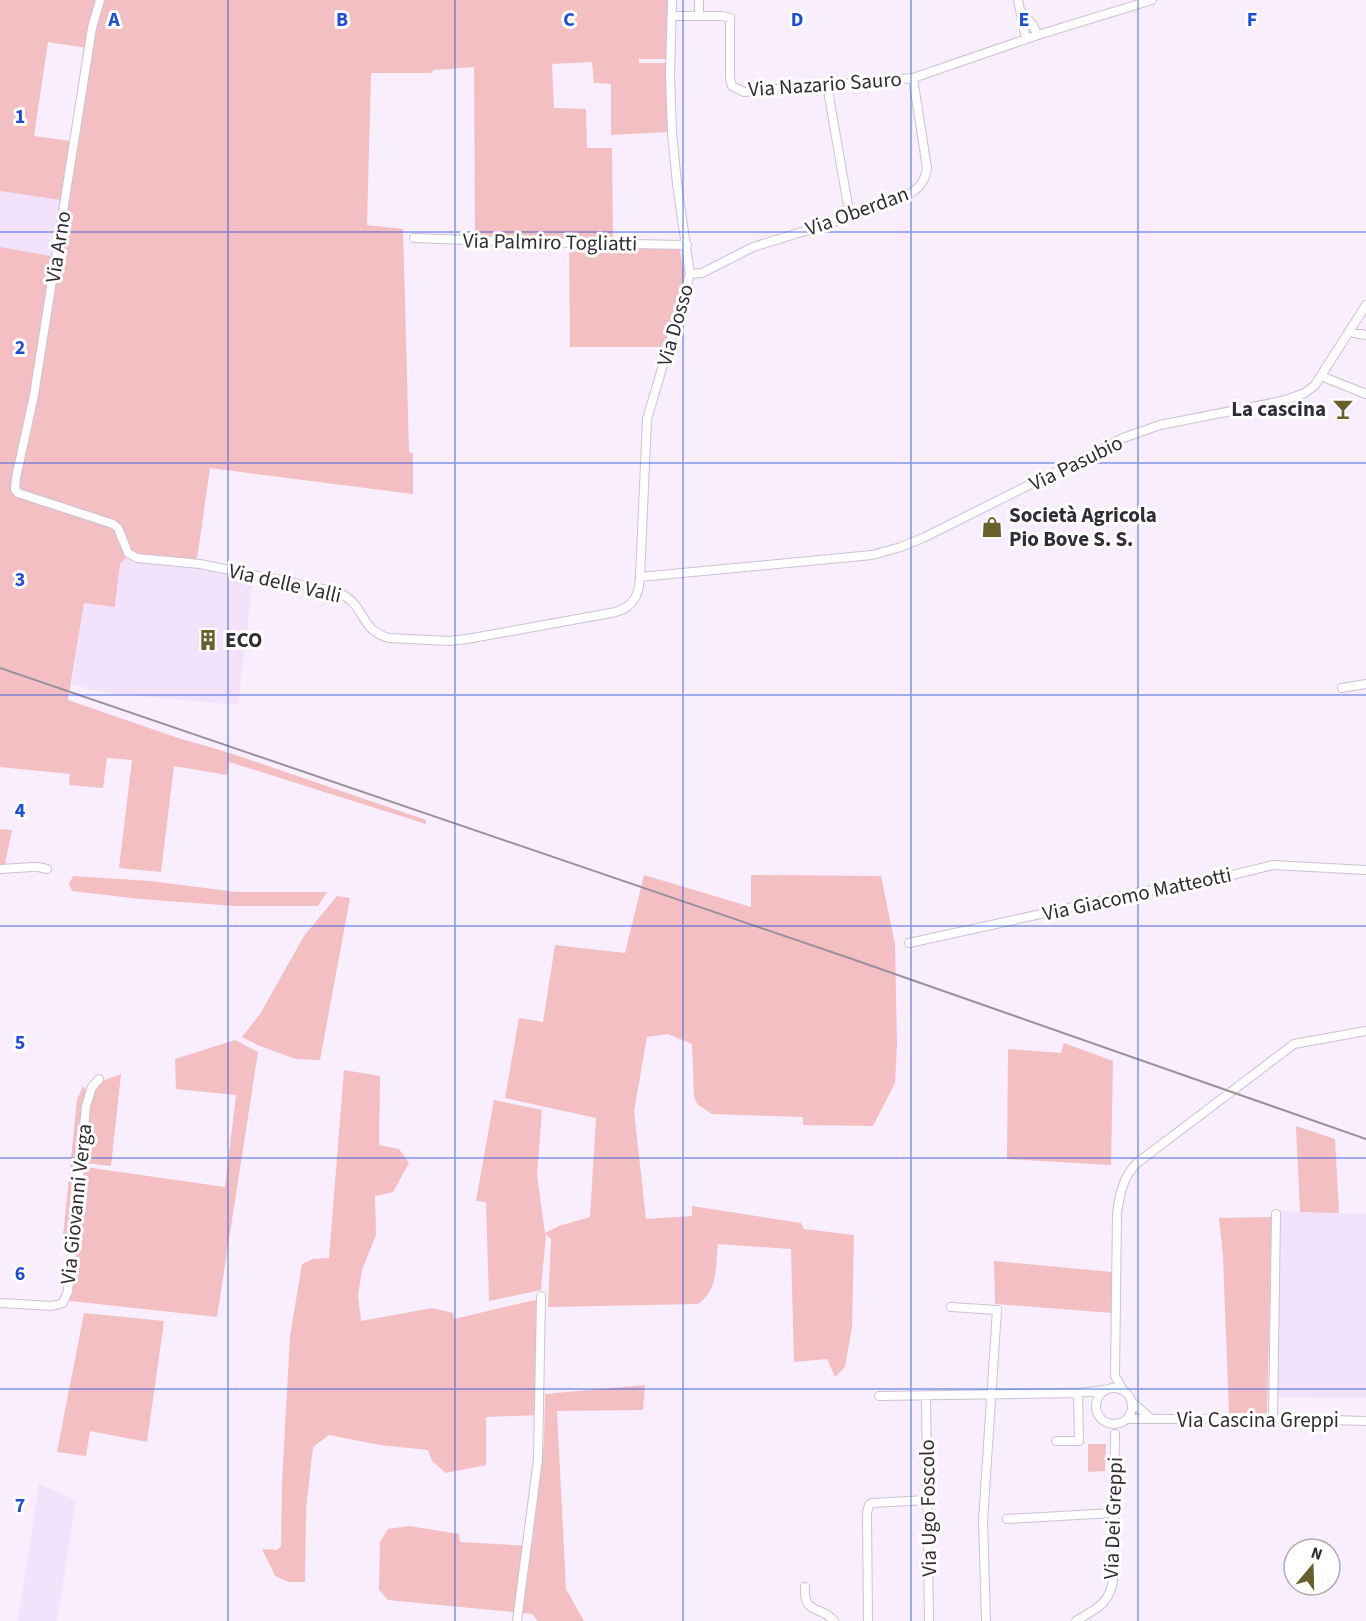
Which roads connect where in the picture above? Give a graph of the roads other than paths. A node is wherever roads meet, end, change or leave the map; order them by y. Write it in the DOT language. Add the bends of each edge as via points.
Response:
graph roads {
  1 [pos="100,0"];
  2 [pos="672,0"];
  3 [pos="699,0"];
  4 [pos="1018,0"];
  5 [pos="1152,0"];
  6 [pos="1021,11"];
  7 [pos="672,16"];
  8 [pos="699,16"];
  9 [pos="1038,35"];
  10 [pos="1026,39"];
  11 [pos="913,78"];
  12 [pos="827,85"];
  13 [pos="850,217"];
  14 [pos="414,238"];
  15 [pos="687,245"];
  16 [pos="690,274"];
  17 [pos="1366,305"];
  18 [pos="1349,332"];
  19 [pos="1366,335"];
  20 [pos="1321,376"];
  21 [pos="1366,394"];
  22 [pos="18,494"];
  23 [pos="640,577"];
  24 [pos="1366,684"];
  25 [pos="1342,688"];
  26 [pos="37,868"];
  27 [pos="0,869"];
  28 [pos="1366,870"];
  29 [pos="909,944"];
  30 [pos="1366,1030"];
  31 [pos="99,1079"];
  32 [pos="1276,1214"];
  33 [pos="541,1296"];
  34 [pos="0,1303"];
  35 [pos="951,1307"];
  36 [pos="1115,1376"];
  37 [pos="1106,1389"];
  38 [pos="1123,1390"];
  39 [pos="1078,1393"];
  40 [pos="992,1395"];
  41 [pos="879,1396"];
  42 [pos="926,1396"];
  43 [pos="1132,1402"];
  44 [pos="1095,1406"];
  45 [pos="1150,1418"];
  46 [pos="1273,1419"];
  47 [pos="1124,1421"];
  48 [pos="1366,1421"];
  49 [pos="1106,1422"];
  50 [pos="1115,1434"];
  51 [pos="1056,1441"];
  52 [pos="927,1500"];
  53 [pos="1113,1513"];
  54 [pos="1007,1519"];
  55 [pos="805,1587"];
  56 [pos="517,1621"];
  57 [pos="834,1621"];
  58 [pos="868,1621"];
  59 [pos="929,1621"];
  60 [pos="986,1621"];
  61 [pos="1076,1621"];
  1 -- 22 [label="street, Via Arno" via="92,28 34,395 16,478"];
  2 -- 7 [label="street, Via Dosso"];
  3 -- 8 [label="street"];
  4 -- 6 [label="street"];
  5 -- 9 [label="street, Via Nazario Sauro"];
  6 -- 9 [label="street"];
  6 -- 10 [label="street"];
  7 -- 8 [label="street, Via Nazario Sauro"];
  7 -- 15 [label="street, Via Dosso" via="672,132"];
  8 -- 12 [label="street, Via Nazario Sauro" via="730,18 730,79 738,90"];
  9 -- 10 [label="street, Via Nazario Sauro"];
  10 -- 11 [label="street, Via Nazario Sauro"];
  11 -- 12 [label="street, Via Nazario Sauro"];
  11 -- 13 [label="street, Via Oberdan" via="926,175 911,193"];
  12 -- 13 [label="street"];
  13 -- 16 [label="street, Via Oberdan" via="753,247 702,273"];
  14 -- 15 [label="street, Via Palmiro Togliatti"];
  15 -- 16 [label="street, Via Dosso"];
  16 -- 23 [label="street, Via Dosso" via="647,419"];
  17 -- 18 [label="street, Via Pasubio"];
  18 -- 19 [label="street"];
  18 -- 20 [label="street, Via Pasubio"];
  20 -- 21 [label="street"];
  20 -- 23 [label="street, Via Pasubio" via="1305,393 1282,401 1160,425 1124,438 901,548 872,555"];
  22 -- 23 [label="street, Via delle Valli" via="113,524 128,553 137,558 200,564 337,592 353,600 374,632 389,638 467,639 616,612 636,599"];
  24 -- 25 [label="street"];
  26 -- 27 [label="street"];
  28 -- 29 [label="street, Via Giacomo Matteotti" via="1273,865"];
  30 -- 36 [label="street" via="1294,1044 1137,1163 1128,1174 1117,1213"];
  31 -- 34 [label="street, Via Giovanni Verga" via="86,1106 66,1297 63,1303 52,1305"];
  32 -- 46 [label="street"];
  33 -- 56 [label="street" via="539,1444"];
  35 -- 40 [label="street" via="997,1310"];
  36 -- 37 [label="street"];
  36 -- 38 [label="street"];
  37 -- 38 [label="street"];
  37 -- 39 [label="street"];
  37 -- 44 [label="street"];
  38 -- 43 [label="street"];
  39 -- 40 [label="street"];
  39 -- 44 [label="street"];
  39 -- 51 [label="street" via="1079,1441"];
  40 -- 42 [label="street"];
  40 -- 60 [label="street" via="983,1520"];
  41 -- 42 [label="street"];
  42 -- 52 [label="street, Via Ugo Foscolo"];
  43 -- 45 [label="street"];
  43 -- 47 [label="street"];
  44 -- 49 [label="street"];
  45 -- 46 [label="street, Via Cascina Greppi"];
  45 -- 47 [label="street, Via Cascina Greppi"];
  46 -- 48 [label="street, Via Cascina Greppi"];
  47 -- 49 [label="street"];
  47 -- 50 [label="street"];
  49 -- 50 [label="street"];
  50 -- 53 [label="street, Via Dei Greppi"];
  52 -- 58 [label="street" via="869,1504"];
  52 -- 59 [label="street, Via Ugo Foscolo"];
  53 -- 54 [label="street"];
  53 -- 61 [label="street, Via Dei Greppi" via="1110,1596"];
  55 -- 57 [label="street" via="808,1605"];
}
